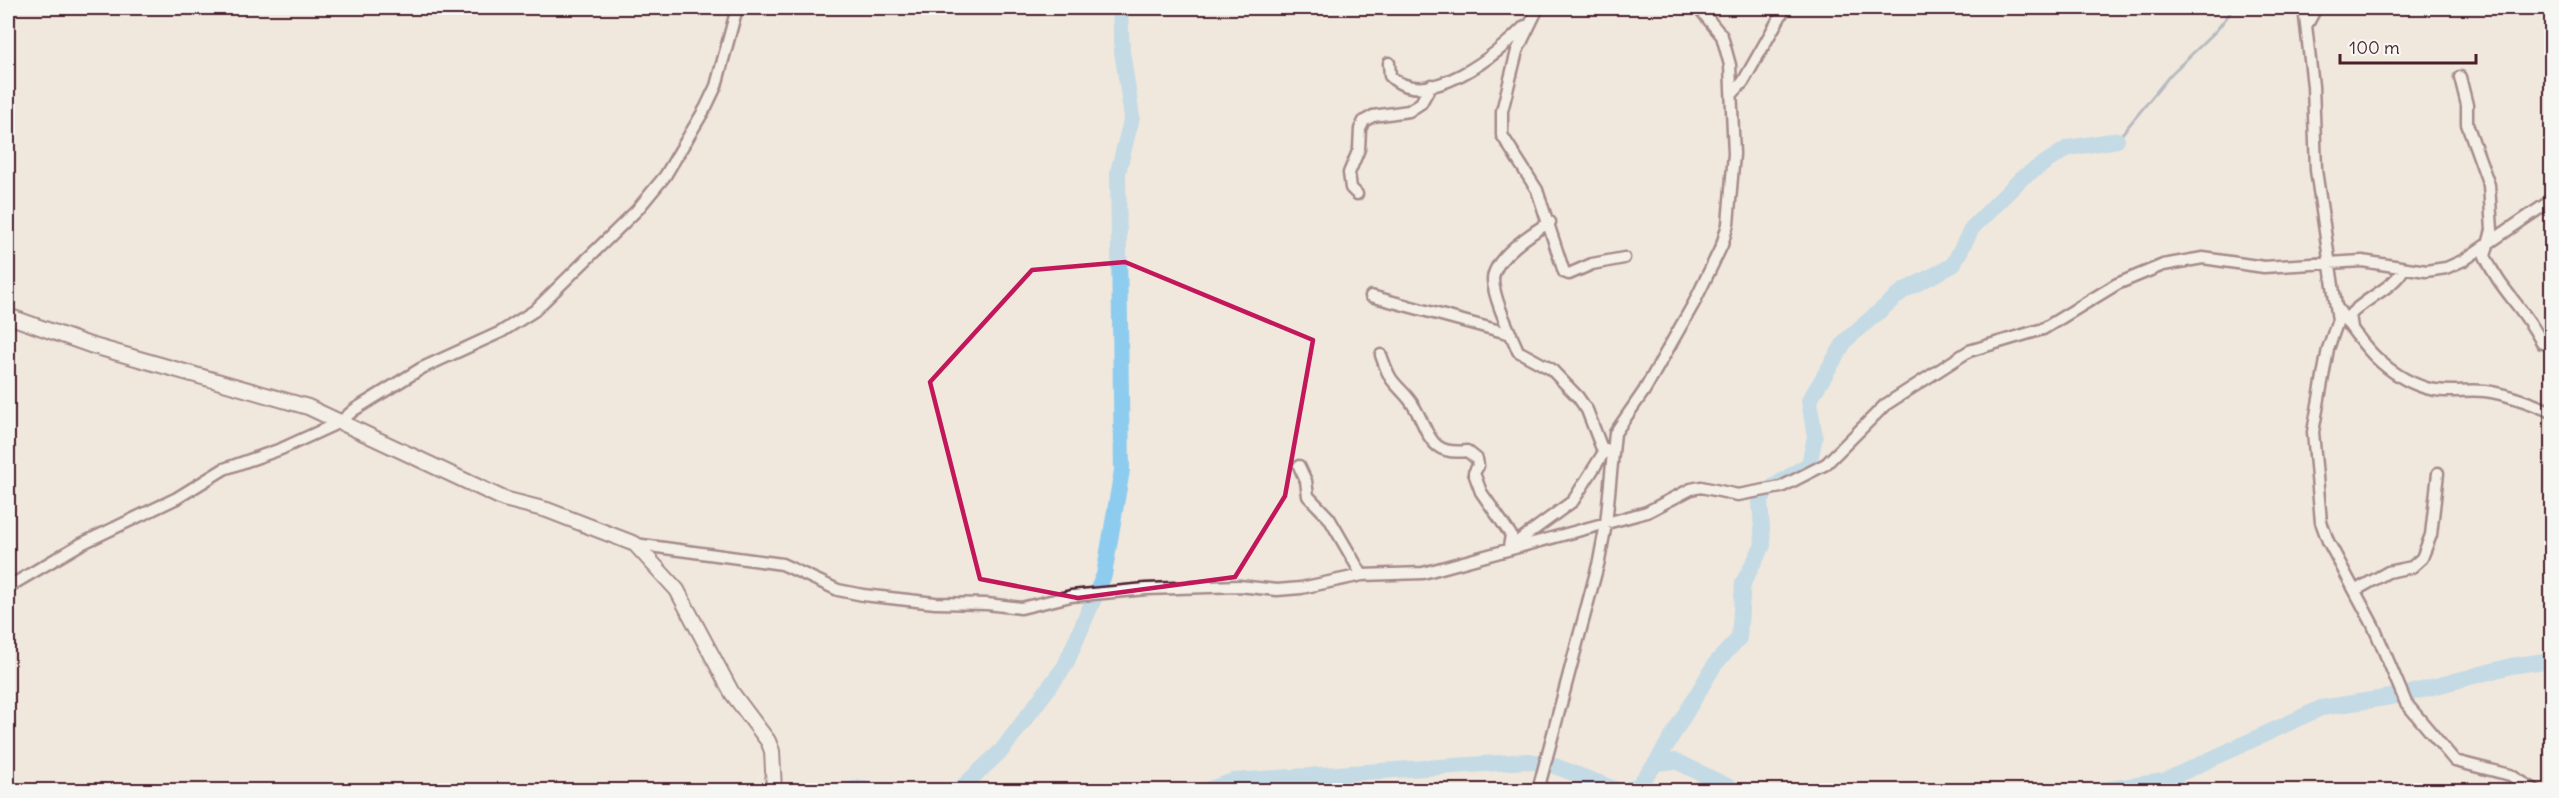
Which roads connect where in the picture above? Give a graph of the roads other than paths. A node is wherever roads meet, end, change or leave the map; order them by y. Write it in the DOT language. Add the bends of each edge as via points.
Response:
graph roads {
  1 [pos="737,8"];
  2 [pos="1538,8"];
  3 [pos="1699,8"];
  4 [pos="1785,8"];
  5 [pos="2304,8"];
  6 [pos="2316,8"];
  7 [pos="1530,22"];
  8 [pos="2308,23"];
  9 [pos="1389,63"];
  10 [pos="2460,77"];
  11 [pos="1431,85"];
  12 [pos="1732,94"];
  13 [pos="1358,194"];
  14 [pos="2552,200"];
  15 [pos="1550,222"];
  16 [pos="2487,244"];
  17 [pos="1624,258"];
  18 [pos="2329,263"];
  19 [pos="2404,267"];
  20 [pos="1371,296"];
  21 [pos="2338,309"];
  22 [pos="8,316"];
  23 [pos="2353,332"];
  24 [pos="1511,334"];
  25 [pos="2542,343"];
  26 [pos="1381,355"];
  27 [pos="2552,412"];
  28 [pos="340,422"];
  29 [pos="1615,433"];
  30 [pos="1604,454"];
  31 [pos="1299,466"];
  32 [pos="2438,473"];
  33 [pos="1606,524"];
  34 [pos="635,544"];
  35 [pos="1509,547"];
  36 [pos="1362,575"];
  37 [pos="8,587"];
  38 [pos="2356,590"];
  39 [pos="1539,785"];
  40 [pos="774,790"];
  41 [pos="2535,790"];
  1 -- 28 [label="street" via="723,64 706,107 665,177 637,210 534,311 501,332 422,368"];
  2 -- 7 [label="street"];
  3 -- 12 [label="street" via="1726,44"];
  4 -- 12 [label="street" via="1743,82"];
  5 -- 8 [label="street"];
  6 -- 8 [label="street"];
  7 -- 11 [label="street" via="1490,60"];
  7 -- 15 [label="street" via="1517,51 1502,111 1502,135 1537,190"];
  8 -- 18 [label="street" via="2305,35 2313,86 2316,170"];
  9 -- 11 [label="street" via="1390,76 1399,84"];
  10 -- 16 [label="street" via="2467,124 2489,185 2492,230"];
  11 -- 13 [label="street" via="1421,103 1409,111 1364,121 1349,173 1351,188"];
  12 -- 29 [label="street" via="1732,189 1722,245 1659,364"];
  14 -- 16 [label="street"];
  15 -- 17 [label="street" via="1564,272 1569,274 1592,264"];
  15 -- 24 [label="street" via="1510,252 1493,280"];
  16 -- 19 [label="street" via="2446,268 2426,272"];
  16 -- 25 [label="street" via="2485,256 2490,267 2509,297 2532,322"];
  18 -- 19 [label="street" via="2362,261"];
  18 -- 21 [label="street"];
  18 -- 33 [label="street" via="2264,267 2203,258 2163,265 2141,273 2043,329 1984,345 1948,363 1885,405 1840,453 1806,475 1757,493 1738,495 1701,487 1691,489 1658,507"];
  19 -- 23 [label="street" via="2398,280 2361,303 2350,315"];
  20 -- 24 [label="street"];
  21 -- 23 [label="street"];
  21 -- 38 [label="street" via="2319,396 2313,447 2321,522"];
  22 -- 28 [label="street" via="98,348 288,400"];
  23 -- 27 [label="street" via="2364,348 2390,369 2427,389 2485,391"];
  24 -- 30 [label="street" via="1518,351 1551,369 1578,398 1587,410"];
  26 -- 35 [label="street" via="1391,378 1415,408 1424,432 1437,447 1446,452 1472,453 1477,459 1474,473 1480,492 1511,535"];
  28 -- 34 [label="street" via="504,500 547,510"];
  28 -- 37 [label="street" via="224,469"];
  29 -- 30 [label="street"];
  29 -- 33 [label="street"];
  30 -- 35 [label="street" via="1573,501"];
  31 -- 36 [label="street" via="1308,496 1329,518"];
  32 -- 38 [label="street" via="2431,535 2422,558 2412,567 2388,572"];
  33 -- 35 [label="street"];
  33 -- 39 [label="street"];
  34 -- 36 [label="street" via="782,564 838,590 863,595 1021,608 1071,596 1146,588 1239,586 1277,590"];
  34 -- 40 [label="street" via="677,590 732,693 768,741"];
  35 -- 36 [label="street" via="1423,573"];
  38 -- 41 [label="street" via="2414,716 2455,761 2510,775"];
}
